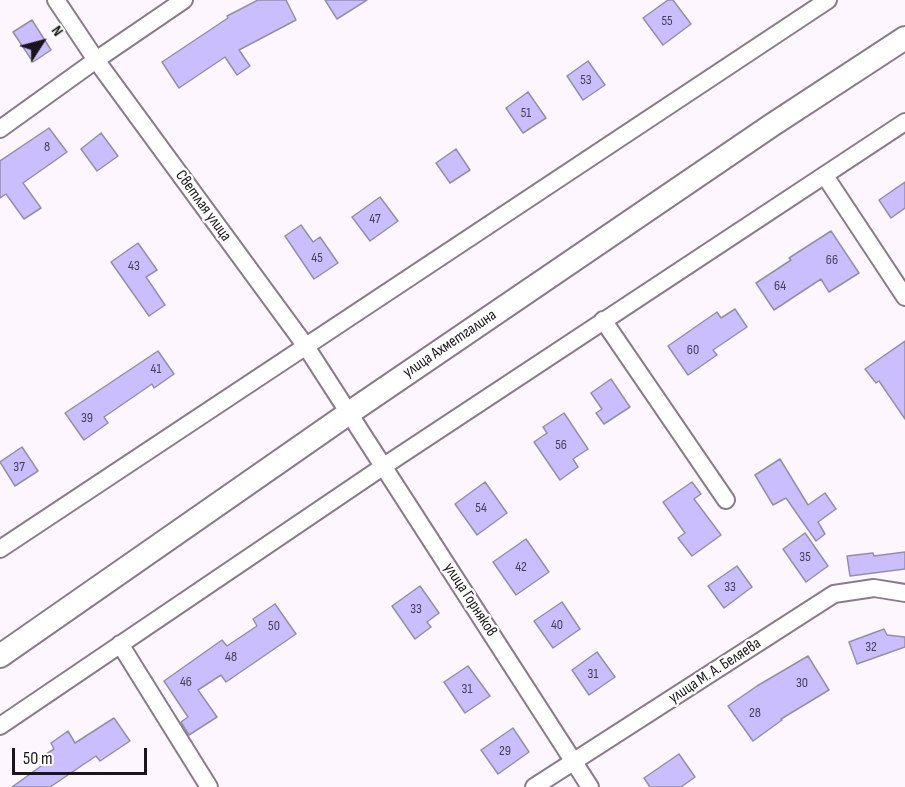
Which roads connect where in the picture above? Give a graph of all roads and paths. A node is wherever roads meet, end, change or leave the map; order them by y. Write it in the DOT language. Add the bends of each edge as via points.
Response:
graph roads {
  1 [pos="57,0"];
  2 [pos="184,0"];
  3 [pos="828,0"];
  4 [pos="905,38"];
  5 [pos="96,60"];
  6 [pos="905,122"];
  7 [pos="0,129"];
  8 [pos="825,176"];
  9 [pos="905,297"];
  10 [pos="603,320"];
  11 [pos="305,345"];
  12 [pos="349,413"];
  13 [pos="384,466"];
  14 [pos="726,500"];
  15 [pos="0,549"];
  16 [pos="905,592"];
  17 [pos="120,644"];
  18 [pos="0,656"];
  19 [pos="0,726"];
  20 [pos="575,762"];
  21 [pos="209,787"];
  22 [pos="534,787"];
  23 [pos="590,787"];
  1 -- 5 [label="street, Светлая улица"];
  2 -- 5 [label="street"];
  3 -- 11 [label="street"];
  4 -- 12 [label="main road, улица Ахметгалина"];
  5 -- 7 [label="street"];
  5 -- 11 [label="street, Светлая улица"];
  6 -- 8 [label="street"];
  8 -- 9 [label="street"];
  8 -- 10 [label="street"];
  10 -- 13 [label="street"];
  10 -- 14 [label="street"];
  11 -- 12 [label="street, Светлая улица"];
  11 -- 15 [label="street"];
  12 -- 13 [label="street, улица Горняков"];
  12 -- 18 [label="main road, улица Ахметгалина"];
  13 -- 17 [label="street"];
  13 -- 20 [label="street, улица Горняков"];
  16 -- 20 [label="street, улица М. А. Беляева" via="874,588 834,594"];
  17 -- 19 [label="street"];
  17 -- 21 [label="street"];
  20 -- 22 [label="street, улица М. А. Беляева"];
  20 -- 23 [label="street, улица Горняков"];
}
